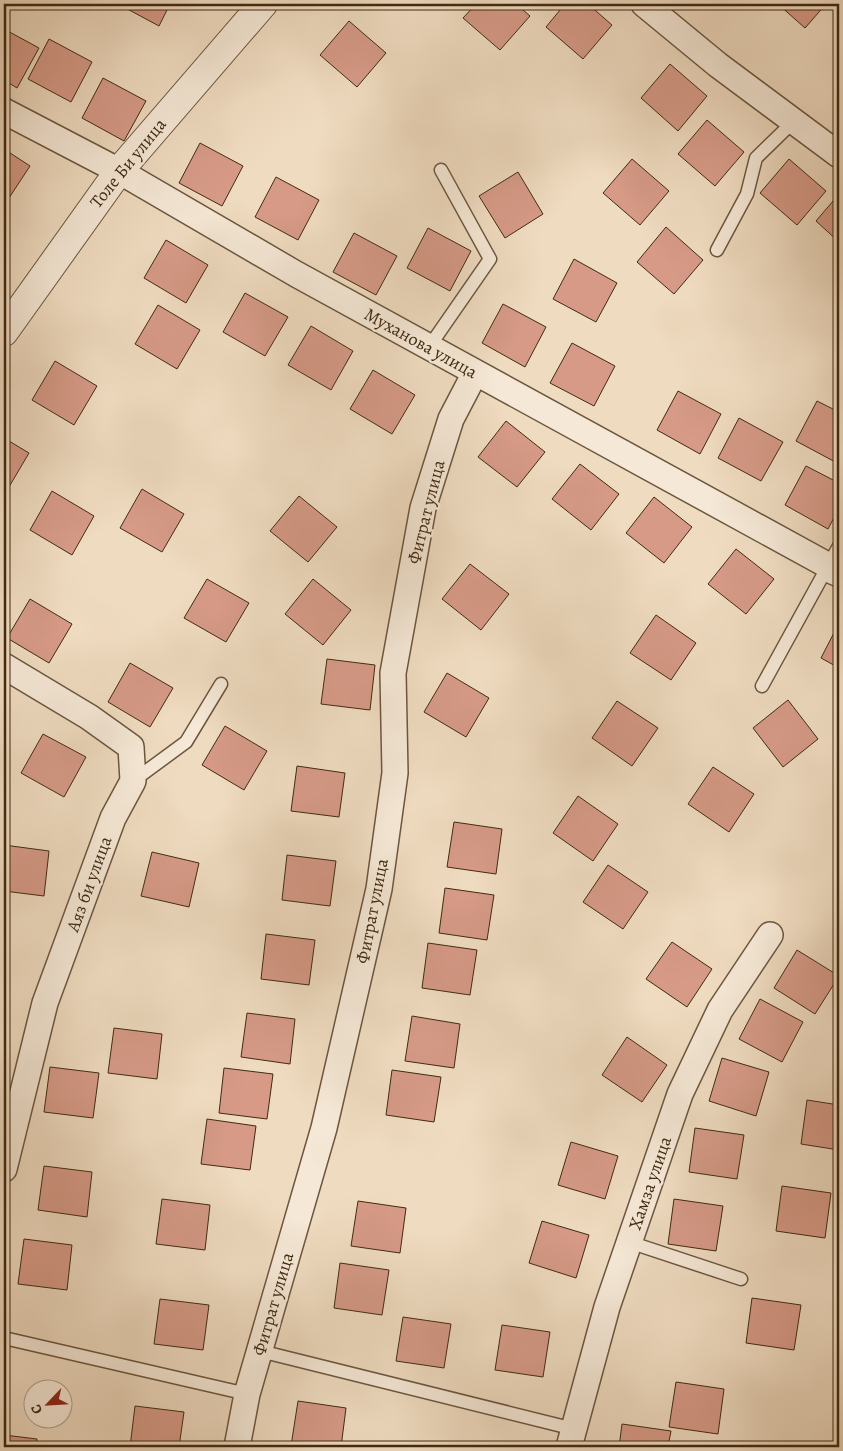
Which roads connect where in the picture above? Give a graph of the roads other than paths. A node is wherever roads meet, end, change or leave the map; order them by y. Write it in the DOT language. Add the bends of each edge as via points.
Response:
graph roads {
  1 [pos="263,4"];
  2 [pos="644,4"];
  3 [pos="4,111"];
  4 [pos="794,121"];
  5 [pos="839,155"];
  6 [pos="441,170"];
  7 [pos="119,171"];
  8 [pos="717,250"];
  9 [pos="4,332"];
  10 [pos="429,347"];
  11 [pos="475,373"];
  12 [pos="836,562"];
  13 [pos="4,666"];
  14 [pos="221,684"];
  15 [pos="762,686"];
  16 [pos="134,781"];
  17 [pos="770,936"];
  18 [pos="4,1169"];
  19 [pos="629,1242"];
  20 [pos="741,1279"];
  21 [pos="4,1338"];
  22 [pos="260,1351"];
  23 [pos="247,1394"];
  24 [pos="572,1438"];
  25 [pos="237,1447"];
  1 -- 7 [label="street, Толе Би улица"];
  2 -- 4 [label="street" via="718,65"];
  3 -- 7 [label="street, Муханова улица"];
  4 -- 5 [label="street"];
  4 -- 8 [label="lane" via="756,158 747,194"];
  6 -- 10 [label="lane" via="490,259"];
  7 -- 9 [label="street, Толе Би улица"];
  7 -- 10 [label="street, Муханова улица"];
  10 -- 11 [label="street, Муханова улица"];
  11 -- 12 [label="street, Муханова улица"];
  11 -- 22 [label="street, Фитрат улица" via="451,419 423,508 393,673 395,772 379,890 324,1128"];
  12 -- 15 [label="lane"];
  13 -- 16 [label="street" via="89,717 131,747"];
  14 -- 16 [label="lane" via="186,742"];
  16 -- 18 [label="street, Аяз би улица" via="113,818 45,1003"];
  17 -- 19 [label="street, Хамза улица" via="720,1010 680,1094"];
  19 -- 20 [label="lane"];
  19 -- 24 [label="street, Хамза улица" via="607,1307"];
  21 -- 23 [label="lane"];
  22 -- 23 [label="street, Фитрат улица"];
  22 -- 24 [label="lane"];
  23 -- 25 [label="street, Фитрат улица"];
}
